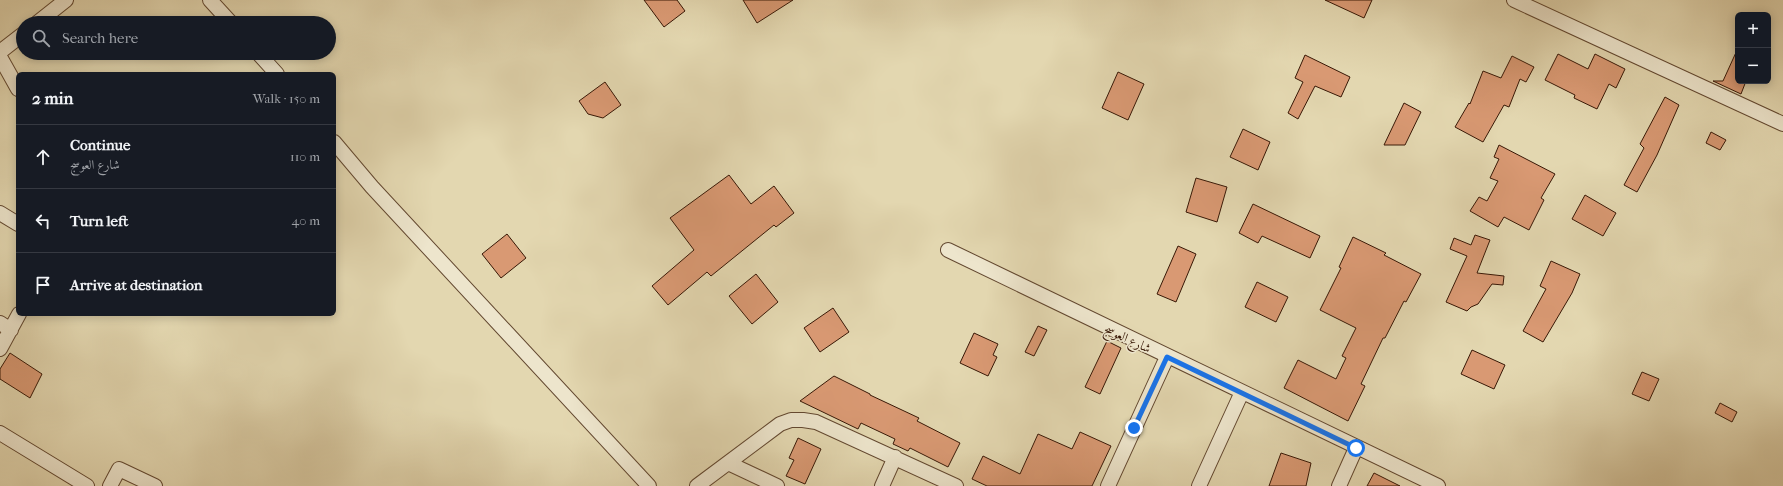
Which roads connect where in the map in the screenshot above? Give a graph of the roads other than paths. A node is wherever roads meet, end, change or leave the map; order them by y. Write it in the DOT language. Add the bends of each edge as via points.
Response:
graph roads {
  1 [pos="66,0"];
  2 [pos="210,0"];
  3 [pos="1514,0"];
  4 [pos="46,16"];
  5 [pos="225,16"];
  6 [pos="16,39"];
  7 [pos="0,52"];
  8 [pos="0,57"];
  9 [pos="264,60"];
  10 [pos="275,72"];
  11 [pos="16,85"];
  12 [pos="1783,124"];
  13 [pos="336,144"];
  14 [pos="0,213"];
  15 [pos="16,223"];
  16 [pos="948,250"];
  17 [pos="17,316"];
  18 [pos="5,327"];
  19 [pos="0,349"];
  20 [pos="1167,357"];
  21 [pos="1242,392"];
  22 [pos="0,433"];
  23 [pos="1356,448"];
  24 [pos="895,458"];
  25 [pos="728,463"];
  26 [pos="87,486"];
  27 [pos="110,486"];
  28 [pos="155,486"];
  29 [pos="649,486"];
  30 [pos="698,486"];
  31 [pos="777,486"];
  32 [pos="882,486"];
  33 [pos="956,486"];
  34 [pos="1108,486"];
  35 [pos="1199,486"];
  36 [pos="1339,486"];
  37 [pos="1438,486"];
  1 -- 4 [label="street"];
  2 -- 5 [label="street"];
  3 -- 12 [label="street"];
  6 -- 7 [label="street"];
  8 -- 11 [label="street"];
  9 -- 10 [label="street"];
  13 -- 29 [label="street" via="372,187"];
  14 -- 15 [label="street"];
  16 -- 20 [label="street, شارع العوسج"];
  17 -- 18 [label="street"];
  18 -- 19 [label="street"];
  20 -- 21 [label="street, شارع العوسج"];
  20 -- 34 [label="street"];
  21 -- 23 [label="street, شارع العوسج"];
  21 -- 35 [label="street"];
  22 -- 26 [label="street"];
  23 -- 36 [label="street"];
  23 -- 37 [label="street, شارع العوسج"];
  24 -- 25 [label="street" via="823,425 791,420 780,424"];
  24 -- 32 [label="street"];
  24 -- 33 [label="street"];
  25 -- 30 [label="street"];
  25 -- 31 [label="street"];
  27 -- 28 [label="street" via="119,469"];
}
